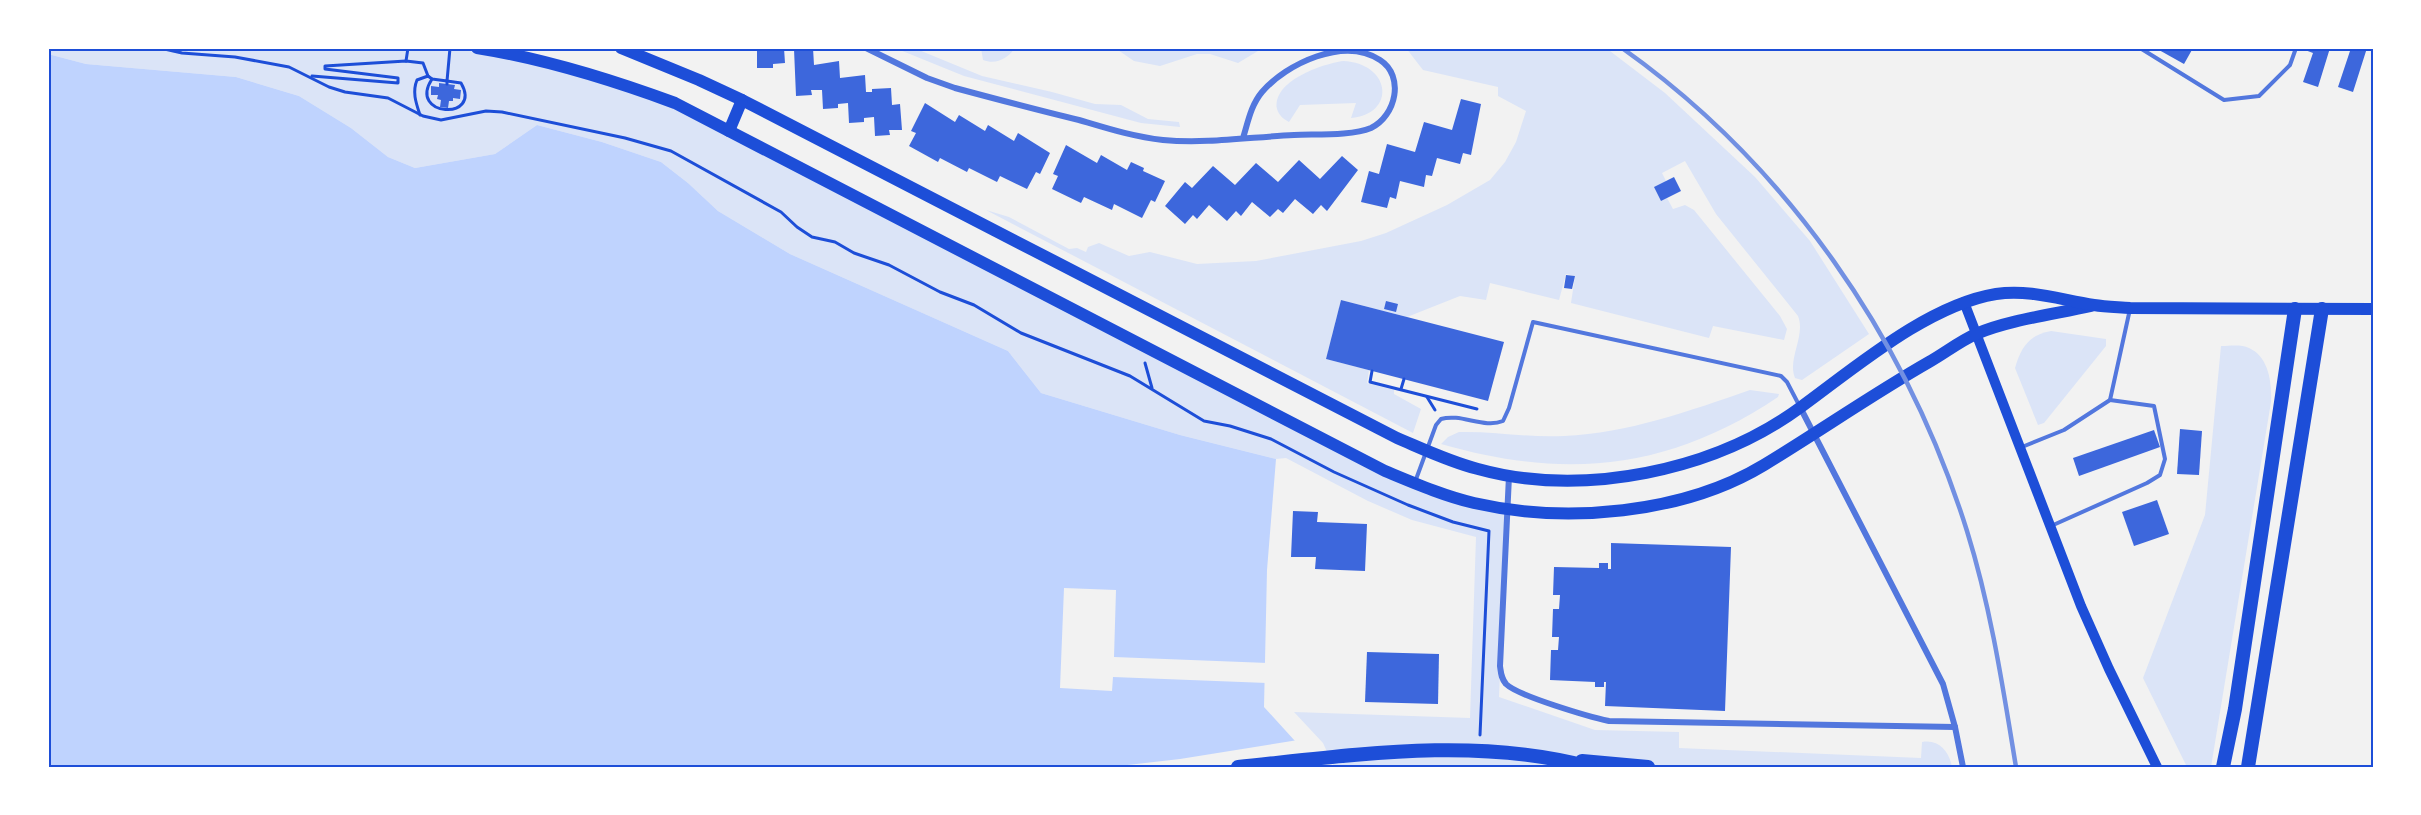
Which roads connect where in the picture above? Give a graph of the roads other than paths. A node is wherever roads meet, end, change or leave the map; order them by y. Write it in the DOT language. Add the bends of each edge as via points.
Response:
graph roads {
  1 [pos="477,48"];
  2 [pos="621,48"];
  3 [pos="866,48"];
  4 [pos="2140,48"];
  5 [pos="2296,48"];
  6 [pos="742,100"];
  7 [pos="729,131"];
  8 [pos="1243,138"];
  9 [pos="1964,302"];
  10 [pos="2095,305"];
  11 [pos="2130,308"];
  12 [pos="2295,309"];
  13 [pos="2322,309"];
  14 [pos="2373,309"];
  15 [pos="1976,334"];
  16 [pos="2110,400"];
  17 [pos="1800,407"];
  18 [pos="1814,433"];
  19 [pos="2020,447"];
  20 [pos="1427,451"];
  21 [pos="1509,476"];
  22 [pos="1414,483"];
  23 [pos="1508,509"];
  24 [pos="2050,526"];
  25 [pos="1955,727"];
  26 [pos="1561,759"];
  27 [pos="1238,767"];
  28 [pos="1590,767"];
  29 [pos="1648,767"];
  30 [pos="1963,767"];
  31 [pos="2157,767"];
  32 [pos="2223,767"];
  33 [pos="2248,767"];
  1 -- 7 [label="main road" via="512,53 617,82 675,103"];
  2 -- 6 [label="main road"];
  3 -- 8 [label="street" via="955,88 1138,136 1180,141"];
  4 -- 5 [label="lane" via="2224,100 2259,96 2290,65"];
  6 -- 7 [label="main road"];
  6 -- 20 [label="main road"];
  7 -- 22 [label="main road"];
  8 -- 8 [label="street" via="1261,94 1288,68 1305,59 1355,52 1381,60 1390,70 1395,87 1392,105 1383,120 1367,129"];
  9 -- 10 [label="main road" via="1996,294 2034,293"];
  9 -- 15 [label="main road"];
  9 -- 17 [label="main road" via="1868,356"];
  10 -- 11 [label="main road"];
  10 -- 15 [label="main road"];
  11 -- 12 [label="main road"];
  11 -- 16 [label="lane"];
  12 -- 13 [label="main road"];
  12 -- 32 [label="highway"];
  13 -- 14 [label="main road"];
  13 -- 33 [label="highway"];
  15 -- 18 [label="main road"];
  15 -- 19 [label="main road"];
  16 -- 19 [label="lane" via="2064,430"];
  16 -- 24 [label="lane" via="2154,406 2165,459 2160,475"];
  17 -- 18 [label="street"];
  17 -- 20 [label="lane" via="1781,376 1533,322 1503,421 1441,419"];
  17 -- 21 [label="main road" via="1772,427 1677,467 1644,474 1570,479"];
  18 -- 23 [label="main road" via="1730,481 1659,506 1580,512"];
  18 -- 25 [label="street" via="1929,654 1943,684"];
  19 -- 24 [label="main road"];
  20 -- 21 [label="main road"];
  20 -- 22 [label="lane"];
  21 -- 23 [label="street"];
  22 -- 23 [label="main road" via="1473,503"];
  23 -- 25 [label="street" via="1500,666 1501,676 1514,690 1609,721"];
  24 -- 31 [label="main road" via="2104,658"];
  25 -- 30 [label="street"];
  26 -- 27 [label="highway" via="1488,751 1396,751"];
  26 -- 28 [label="highway"];
  26 -- 29 [label="highway"];
}
